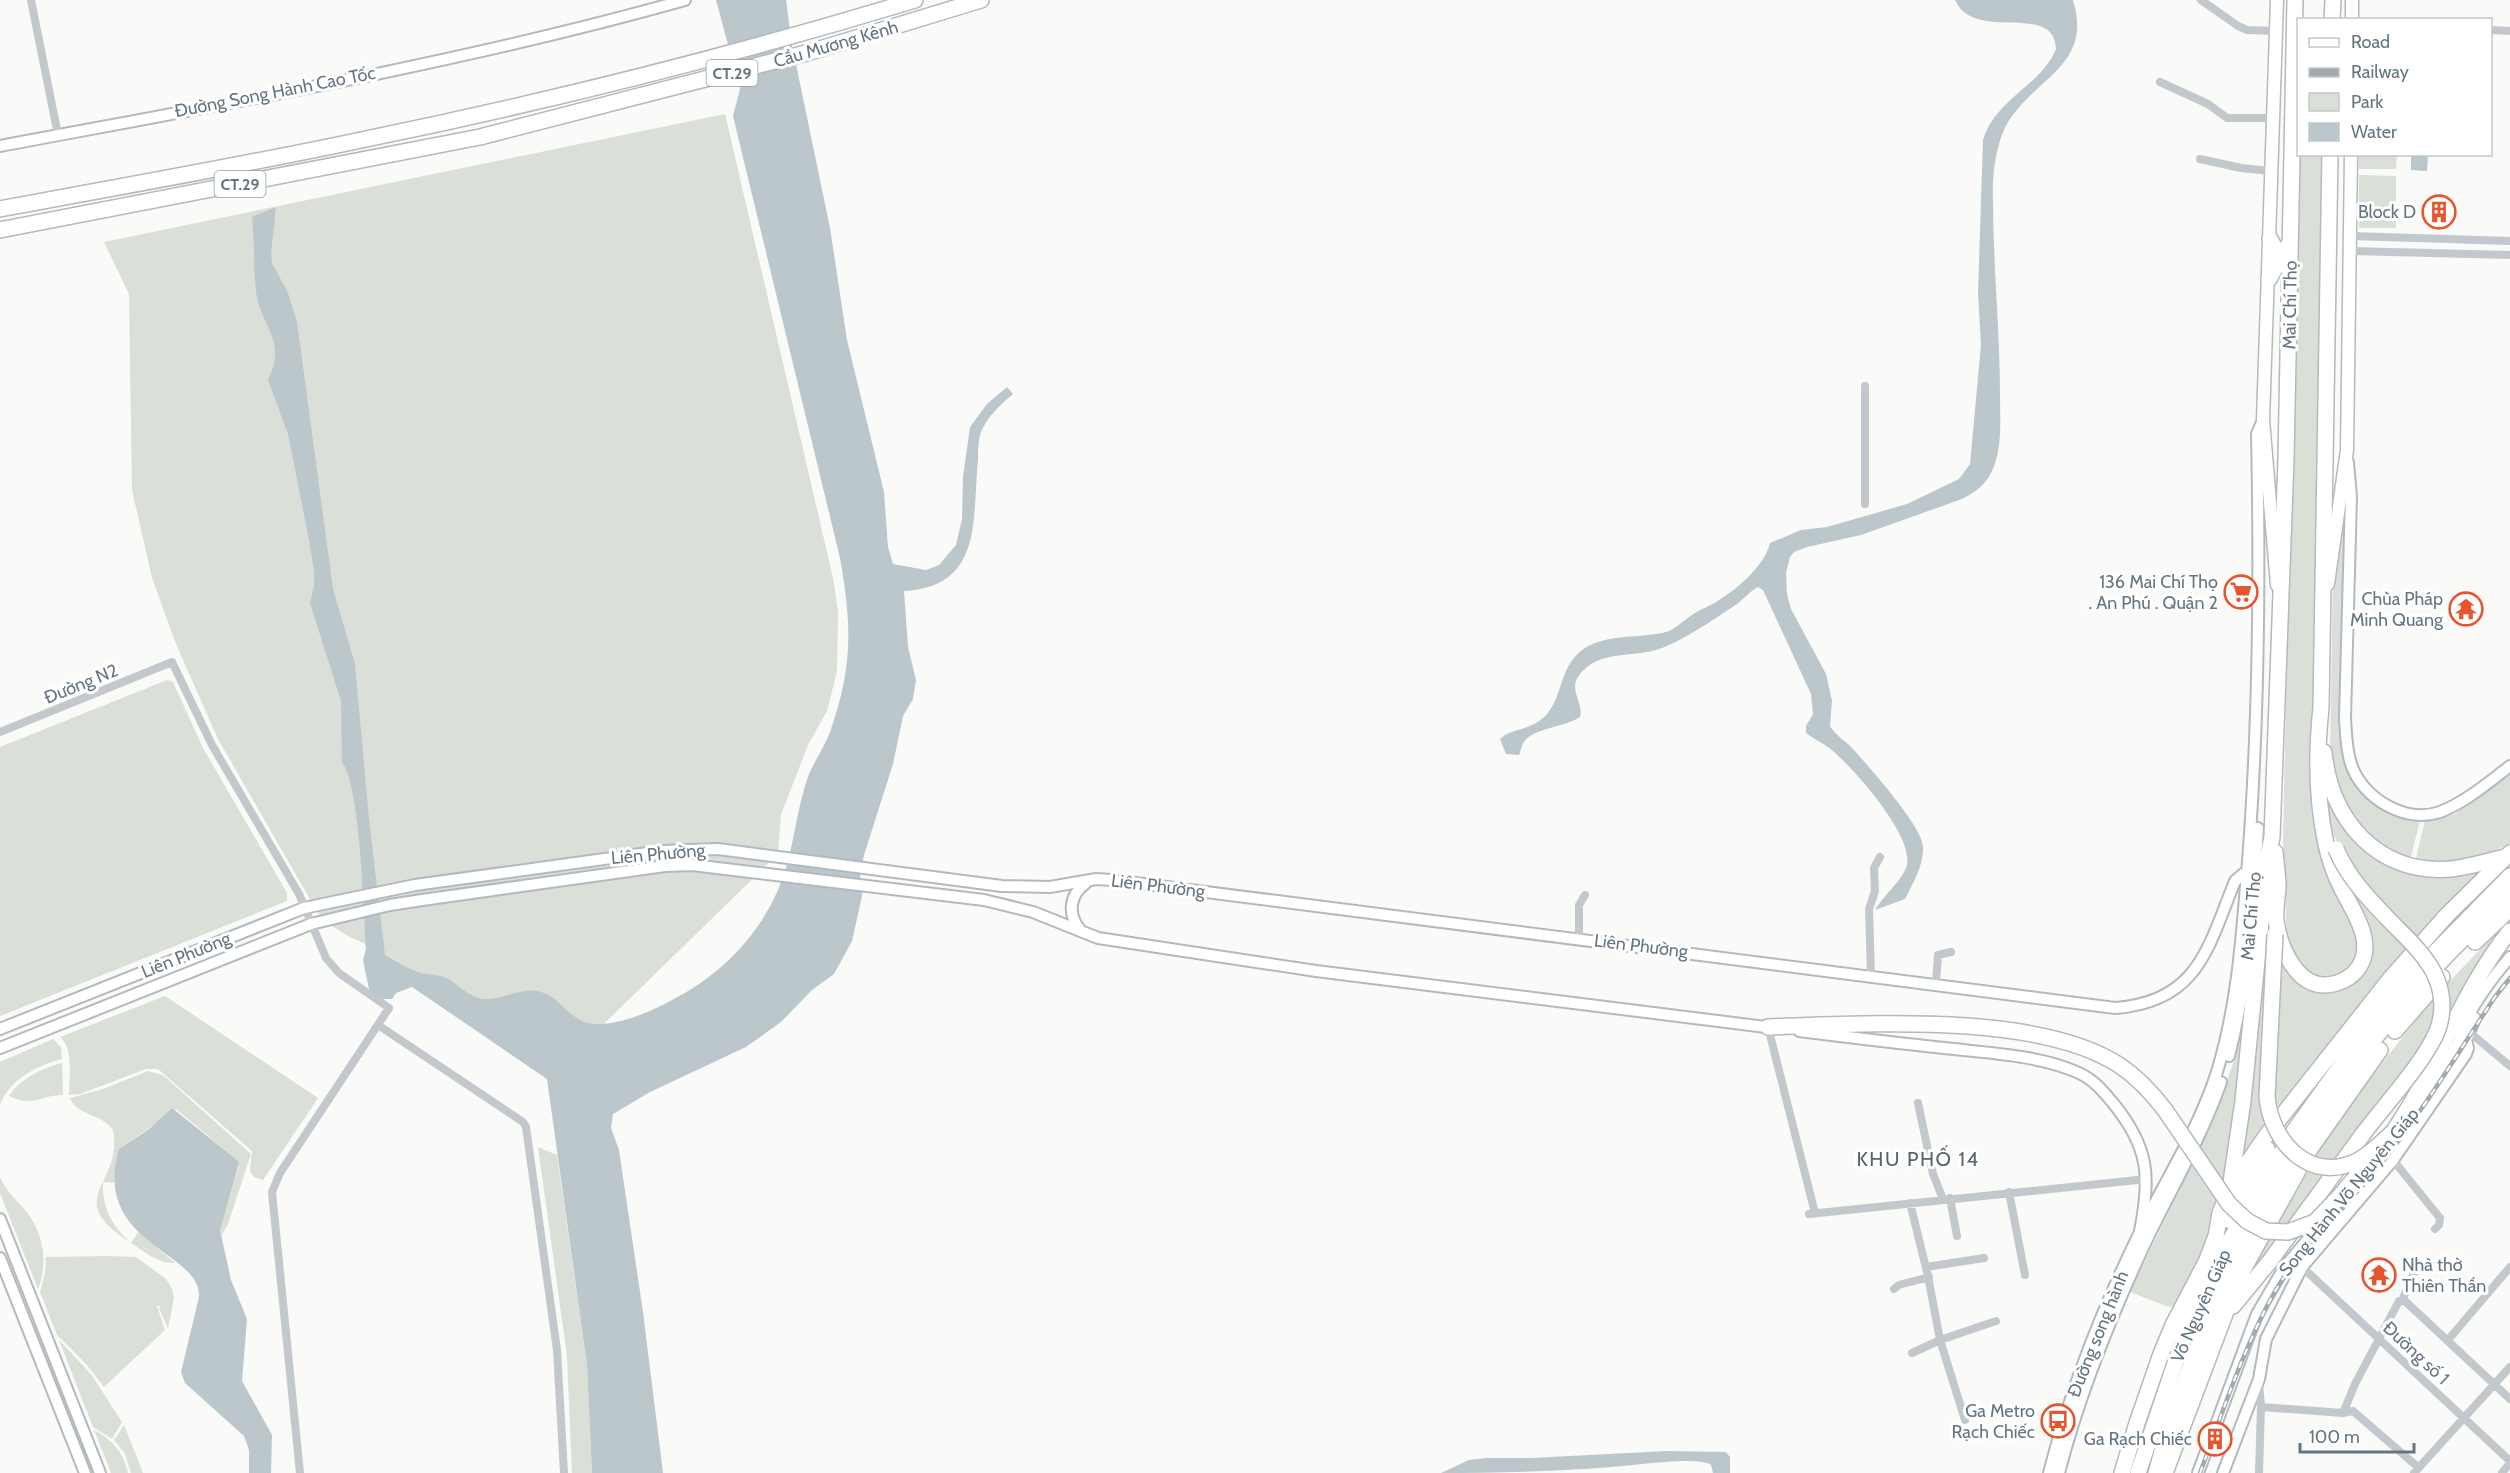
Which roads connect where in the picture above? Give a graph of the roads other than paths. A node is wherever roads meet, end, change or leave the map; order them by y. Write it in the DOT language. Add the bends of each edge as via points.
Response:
graph roads {
  1 [pos="31,0"];
  2 [pos="686,0"];
  3 [pos="915,0"];
  4 [pos="981,0"];
  5 [pos="2201,0"];
  6 [pos="2277,0"];
  7 [pos="2295,0"];
  8 [pos="2333,0"];
  9 [pos="2352,0"];
  10 [pos="2332,18"];
  11 [pos="2352,18"];
  12 [pos="2492,30"];
  13 [pos="2276,31"];
  14 [pos="2510,31"];
  15 [pos="2160,82"];
  16 [pos="2274,118"];
  17 [pos="58,135"];
  18 [pos="0,146"];
  19 [pos="2330,156"];
  20 [pos="2351,156"];
  21 [pos="2200,159"];
  22 [pos="2271,171"];
  23 [pos="0,209"];
  24 [pos="0,230"];
  25 [pos="2351,236"];
  26 [pos="2270,239"];
  27 [pos="2292,239"];
  28 [pos="2399,239"];
  29 [pos="2510,241"];
  30 [pos="2351,251"];
  31 [pos="2391,252"];
  32 [pos="2510,255"];
  33 [pos="2280,259"];
  34 [pos="2269,279"];
  35 [pos="2291,279"];
  36 [pos="1865,386"];
  37 [pos="2263,420"];
  38 [pos="2347,450"];
  39 [pos="1865,504"];
  40 [pos="2258,582"];
  41 [pos="2327,591"];
  42 [pos="2282,610"];
  43 [pos="2321,611"];
  44 [pos="2320,714"];
  45 [pos="0,732"];
  46 [pos="2324,747"];
  47 [pos="2510,766"];
  48 [pos="2320,813"];
  49 [pos="2272,837"];
  50 [pos="2249,850"];
  51 [pos="2508,855"];
  52 [pos="1880,857"];
  53 [pos="2251,874"];
  54 [pos="2510,876"];
  55 [pos="1090,880"];
  56 [pos="2235,881"];
  57 [pos="2510,894"];
  58 [pos="1585,895"];
  59 [pos="304,908"];
  60 [pos="2510,909"];
  61 [pos="311,924"];
  62 [pos="2275,927"];
  63 [pos="2510,931"];
  64 [pos="1083,933"];
  65 [pos="235,936"];
  66 [pos="1579,938"];
  67 [pos="242,952"];
  68 [pos="1951,952"];
  69 [pos="2510,957"];
  70 [pos="2434,969"];
  71 [pos="2510,969"];
  72 [pos="1872,975"];
  73 [pos="1936,983"];
  74 [pos="378,1024"];
  75 [pos="1768,1027"];
  76 [pos="0,1029"];
  77 [pos="2466,1030"];
  78 [pos="0,1047"];
  79 [pos="2510,1066"];
  80 [pos="1918,1102"];
  81 [pos="2287,1112"];
  82 [pos="2393,1132"];
  83 [pos="2288,1153"];
  84 [pos="2392,1160"];
  85 [pos="2147,1179"];
  86 [pos="2230,1190"];
  87 [pos="2009,1192"];
  88 [pos="1947,1199"];
  89 [pos="1910,1203"];
  90 [pos="0,1219"];
  91 [pos="2435,1229"];
  92 [pos="2145,1233"];
  93 [pos="1956,1236"];
  94 [pos="2216,1236"];
  95 [pos="2304,1242"];
  96 [pos="2225,1250"];
  97 [pos="2314,1251"];
  98 [pos="0,1258"];
  99 [pos="1984,1258"];
  100 [pos="2205,1264"];
  101 [pos="1926,1267"];
  102 [pos="2302,1267"];
  103 [pos="2510,1267"];
  104 [pos="2415,1270"];
  105 [pos="2025,1275"];
  106 [pos="1929,1277"];
  107 [pos="1894,1289"];
  108 [pos="2402,1301"];
  109 [pos="2185,1302"];
  110 [pos="2224,1316"];
  111 [pos="1995,1321"];
  112 [pos="2187,1328"];
  113 [pos="46,1335"];
  114 [pos="2379,1339"];
  115 [pos="32,1340"];
  116 [pos="1940,1340"];
  117 [pos="2448,1340"];
  118 [pos="2197,1348"];
  119 [pos="1912,1353"];
  120 [pos="2510,1367"];
  121 [pos="2200,1377"];
  122 [pos="2259,1379"];
  123 [pos="2495,1385"];
  124 [pos="2510,1399"];
  125 [pos="2261,1407"];
  126 [pos="2343,1413"];
  127 [pos="2464,1418"];
  128 [pos="1965,1420"];
  129 [pos="2510,1462"];
  130 [pos="2416,1470"];
  131 [pos="85,1473"];
  132 [pos="100,1473"];
  133 [pos="300,1473"];
  134 [pos="564,1473"];
  135 [pos="2049,1473"];
  136 [pos="2059,1473"];
  137 [pos="2122,1473"];
  138 [pos="2138,1473"];
  139 [pos="2156,1473"];
  140 [pos="2166,1473"];
  141 [pos="2198,1473"];
  142 [pos="2223,1473"];
  143 [pos="2259,1473"];
  144 [pos="2502,1473"];
  1 -- 17 [label="street"];
  2 -- 17 [label="street, Đường Song Hành Cao Tốc" via="404,67"];
  3 -- 23 [label="highway, Cầu Mương Kênh / CT.29" via="675,68 476,116"];
  4 -- 24 [label="highway, Cầu Mương Kênh / CT.29" via="810,52 480,136"];
  5 -- 13 [label="street" via="2247,30"];
  6 -- 13 [label="main road, Mai Chí Thọ"];
  7 -- 27 [label="highway, Mai Chí Thọ"];
  8 -- 10 [label="highway"];
  9 -- 11 [label="main road"];
  12 -- 14 [label="street"];
  13 -- 16 [label="main road, Mai Chí Thọ"];
  15 -- 16 [label="street" via="2208,104 2228,118"];
  16 -- 22 [label="main road, Mai Chí Thọ"];
  17 -- 18 [label="street, Đường Song Hành Cao Tốc"];
  19 -- 43 [label="highway, Mai Chí Thọ"];
  20 -- 25 [label="main road, Mai Chí Thọ"];
  21 -- 22 [label="street"];
  22 -- 26 [label="main road, Mai Chí Thọ"];
  25 -- 28 [label="street"];
  25 -- 30 [label="main road, Mai Chí Thọ"];
  26 -- 33 [label="highway"];
  26 -- 34 [label="main road, Mai Chí Thọ"];
  27 -- 33 [label="highway"];
  27 -- 35 [label="highway, Mai Chí Thọ"];
  28 -- 29 [label="street"];
  28 -- 31 [label="street" via="2387,243"];
  30 -- 31 [label="street"];
  30 -- 38 [label="main road, Mai Chí Thọ"];
  31 -- 32 [label="street"];
  33 -- 34 [label="highway"];
  33 -- 35 [label="highway"];
  34 -- 37 [label="main road, Mai Chí Thọ"];
  35 -- 42 [label="highway, Mai Chí Thọ"];
  36 -- 39 [label="street"];
  37 -- 40 [label="street, Mai Chí Thọ" via="2258,434"];
  37 -- 42 [label="main road, Mai Chí Thọ" via="2274,569"];
  38 -- 41 [label="main road, Mai Chí Thọ"];
  38 -- 47 [label="street, Mai Chí Thọ" via="2351,497 2346,718 2351,765 2364,788 2386,805 2427,815 2451,807"];
  40 -- 50 [label="street, Mai Chí Thọ"];
  40 -- 53 [label="street, Mai Chí Thọ" via="2264,592 2262,743"];
  41 -- 43 [label="main road, Mai Chí Thọ"];
  41 -- 46 [label="street, Mai Chí Thọ"];
  42 -- 49 [label="highway, Mai Chí Thọ"];
  43 -- 44 [label="highway, Mai Chí Thọ"];
  44 -- 46 [label="highway"];
  44 -- 48 [label="highway" via="2316,750"];
  45 -- 59 [label="street, Đường N2" via="172,663 212,745"];
  46 -- 51 [label="highway" via="2331,788 2341,812 2368,845 2383,854 2435,869 2452,869"];
  48 -- 62 [label="highway" via="2332,864 2364,934 2359,967 2334,984 2305,980 2286,953"];
  48 -- 110 [label="highway, bridge" via="2343,866 2435,974 2441,990 2441,1018 2415,1066 2270,1261"];
  49 -- 62 [label="highway, Mai Chí Thọ" via="2276,863"];
  49 -- 86 [label="highway, Mai Chí Thọ"];
  50 -- 53 [label="street, Mai Chí Thọ"];
  50 -- 56 [label="street, Liên Phường"];
  51 -- 81 [label="highway, Võ Nguyên Giáp" via="2390,979"];
  52 -- 72 [label="street" via="1874,868 1875,891 1869,909"];
  53 -- 56 [label="street"];
  53 -- 92 [label="street, Mai Chí Thọ" via="2236,985 2220,1059 2195,1128"];
  54 -- 70 [label="highway, Võ Nguyên Giáp"];
  55 -- 59 [label="street, Liên Phường" via="1019,888 718,849 662,850 415,885"];
  55 -- 64 [label="street" via="1077,890 1071,904 1073,920"];
  55 -- 66 [label="street, Liên Phường"];
  56 -- 73 [label="street, Liên Phường" via="2195,970 2174,991 2147,1003 2103,1007"];
  57 -- 70 [label="highway, Võ Nguyên Giáp"];
  58 -- 66 [label="street" via="1579,906"];
  59 -- 61 [label="street"];
  59 -- 65 [label="street, Liên Phường"];
  60 -- 70 [label="highway, Võ Nguyên Giáp"];
  61 -- 64 [label="street, Liên Phường" via="422,900 665,866 717,866 1017,907"];
  61 -- 67 [label="street, Liên Phường"];
  61 -- 74 [label="street" via="334,969 389,1008"];
  62 -- 82 [label="highway, bridge" via="2267,1097 2280,1139 2296,1156 2318,1166 2337,1166 2362,1158"];
  63 -- 82 [label="highway"];
  64 -- 75 [label="street, Liên Phường" via="1316,971"];
  65 -- 67 [label="street"];
  65 -- 76 [label="street, Liên Phường"];
  66 -- 72 [label="street, Liên Phường"];
  67 -- 78 [label="street, Liên Phường"];
  68 -- 73 [label="street" via="1938,955"];
  69 -- 77 [label="street, Song Hành Võ Nguyên Giáp" via="2476,1003"];
  70 -- 83 [label="highway, Võ Nguyên Giáp" via="2368,1028"];
  70 -- 110 [label="highway, Võ Nguyên Giáp" via="2310,1149 2239,1276"];
  71 -- 77 [label="street, Song Hành Võ Nguyên Giáp"];
  72 -- 73 [label="street, Liên Phường"];
  74 -- 133 [label="street" via="280,1173 272,1192"];
  74 -- 134 [label="street" via="526,1127 557,1350"];
  75 -- 82 [label="highway, bridge" via="1933,1024 2009,1031 2086,1048 2128,1071 2153,1095 2229,1204 2247,1221 2266,1231 2288,1232 2315,1222"];
  75 -- 85 [label="street, Liên Phường" via="2004,1055 2079,1073 2100,1087 2130,1124"];
  75 -- 89 [label="street" via="1812,1213"];
  77 -- 79 [label="street"];
  77 -- 84 [label="street, Song Hành Võ Nguyên Giáp" via="2466,1054"];
  77 -- 95 [label="street, Song Hành Võ Nguyên Giáp" via="2407,1125"];
  80 -- 88 [label="street" via="1932,1174"];
  81 -- 86 [label="highway, Võ Nguyên Giáp"];
  81 -- 94 [label="highway, Võ Nguyên Giáp"];
  83 -- 96 [label="highway, Võ Nguyên Giáp"];
  83 -- 118 [label="highway, Võ Nguyên Giáp"];
  84 -- 91 [label="street" via="2440,1218"];
  84 -- 97 [label="street, Song Hành Võ Nguyên Giáp"];
  85 -- 87 [label="street"];
  85 -- 92 [label="street, Liên Phường"];
  86 -- 94 [label="highway, Võ Nguyên Giáp"];
  87 -- 88 [label="street"];
  87 -- 105 [label="street"];
  88 -- 89 [label="street"];
  88 -- 93 [label="street"];
  89 -- 101 [label="street"];
  90 -- 113 [label="street"];
  92 -- 135 [label="street, Đường song hành" via="2090,1348"];
  92 -- 136 [label="street, Đường song hành" via="2101,1346"];
  94 -- 100 [label="highway, Võ Nguyên Giáp"];
  95 -- 97 [label="street"];
  95 -- 141 [label="street, Song Hành Võ Nguyên Giáp" via="2269,1290 2257,1314"];
  96 -- 100 [label="highway"];
  96 -- 112 [label="highway, Võ Nguyên Giáp"];
  97 -- 102 [label="street, Song Hành Võ Nguyên Giáp"];
  98 -- 115 [label="street"];
  99 -- 101 [label="street"];
  100 -- 109 [label="highway, Võ Nguyên Giáp"];
  101 -- 106 [label="street"];
  102 -- 114 [label="street, Đường số 1"];
  102 -- 122 [label="street, Song Hành Võ Nguyên Giáp" via="2266,1339"];
  103 -- 117 [label="street"];
  104 -- 108 [label="street"];
  106 -- 107 [label="street"];
  106 -- 116 [label="street"];
  108 -- 114 [label="street"];
  108 -- 117 [label="street"];
  109 -- 112 [label="highway"];
  109 -- 137 [label="highway, Võ Nguyên Giáp" via="2161,1354"];
  110 -- 118 [label="highway"];
  110 -- 121 [label="highway, Võ Nguyên Giáp"];
  111 -- 116 [label="street"];
  112 -- 138 [label="highway, Võ Nguyên Giáp"];
  113 -- 115 [label="street"];
  113 -- 132 [label="street"];
  114 -- 126 [label="street"];
  114 -- 127 [label="street, Đường số 1"];
  115 -- 131 [label="street"];
  116 -- 119 [label="street"];
  116 -- 128 [label="street"];
  117 -- 123 [label="street"];
  118 -- 121 [label="highway"];
  118 -- 139 [label="highway, Võ Nguyên Giáp"];
  120 -- 123 [label="street"];
  121 -- 140 [label="highway, Võ Nguyên Giáp"];
  122 -- 125 [label="street"];
  122 -- 142 [label="street, Song Hành Võ Nguyên Giáp"];
  123 -- 124 [label="street"];
  123 -- 127 [label="street"];
  125 -- 126 [label="street"];
  125 -- 143 [label="street"];
  126 -- 130 [label="street" via="2353,1411"];
  127 -- 129 [label="street, Đường số 1"];
  127 -- 130 [label="street"];
  129 -- 144 [label="street"];
}
